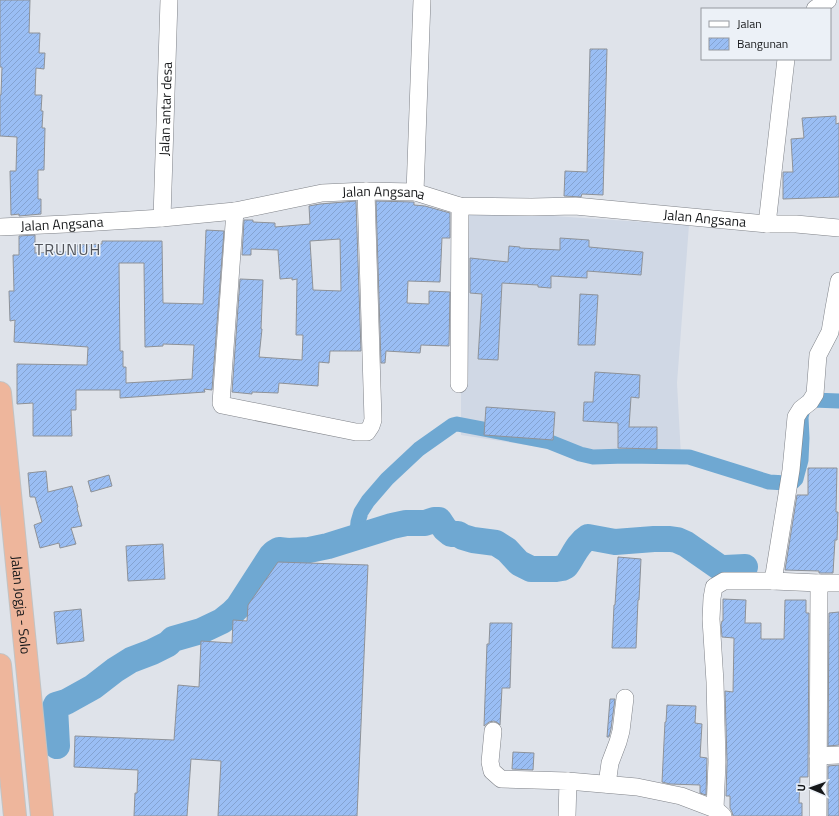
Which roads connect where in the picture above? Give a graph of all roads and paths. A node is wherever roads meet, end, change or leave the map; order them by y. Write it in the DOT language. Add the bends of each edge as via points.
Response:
graph roads {
  1 [pos="169,0"];
  2 [pos="422,0"];
  3 [pos="828,0"];
  4 [pos="816,8"];
  5 [pos="786,60"];
  6 [pos="366,191"];
  7 [pos="415,192"];
  8 [pos="460,206"];
  9 [pos="235,211"];
  10 [pos="162,218"];
  11 [pos="767,224"];
  12 [pos="0,226"];
  13 [pos="839,228"];
  14 [pos="839,281"];
  15 [pos="459,384"];
  16 [pos="0,393"];
  17 [pos="774,581"];
  18 [pos="819,583"];
  19 [pos="839,583"];
  20 [pos="0,665"];
  21 [pos="625,698"];
  22 [pos="493,731"];
  23 [pos="4,750"];
  24 [pos="839,755"];
  25 [pos="818,756"];
  26 [pos="568,781"];
  27 [pos="607,784"];
  28 [pos="719,812"];
  29 [pos="15,816"];
  30 [pos="42,816"];
  31 [pos="567,816"];
  32 [pos="818,816"];
  1 -- 10 [label="street, Jalan antar desa"];
  2 -- 7 [label="street"];
  3 -- 4 [label="street"];
  5 -- 11 [label="street"];
  6 -- 7 [label="street, Jalan Angsana"];
  6 -- 9 [label="street, Jalan Angsana" via="322,193"];
  6 -- 9 [label="street" via="373,420 367,432 356,432 222,405"];
  7 -- 8 [label="street, Jalan Angsana"];
  8 -- 11 [label="street, Jalan Angsana" via="575,206"];
  8 -- 15 [label="street"];
  9 -- 10 [label="street, Jalan Angsana"];
  10 -- 12 [label="street, Jalan Angsana"];
  11 -- 13 [label="street, Jalan Angsana"];
  14 -- 17 [label="street" via="830,332 818,355 815,394 796,417 791,470"];
  16 -- 30 [label="highway, Jalan Jogja - Solo"];
  17 -- 18 [label="street"];
  17 -- 28 [label="street" via="724,582 714,587 711,619"];
  18 -- 19 [label="street"];
  18 -- 25 [label="street"];
  20 -- 23 [label="highway, Jalan Jogja - Solo"];
  21 -- 27 [label="street" via="620,736 610,762"];
  22 -- 26 [label="street" via="490,762 492,771 501,779"];
  23 -- 29 [label="highway, Jalan Jogja - Solo"];
  24 -- 25 [label="street"];
  25 -- 32 [label="street"];
  26 -- 27 [label="street"];
  26 -- 31 [label="street"];
  27 -- 28 [label="street" via="681,796"];
}
